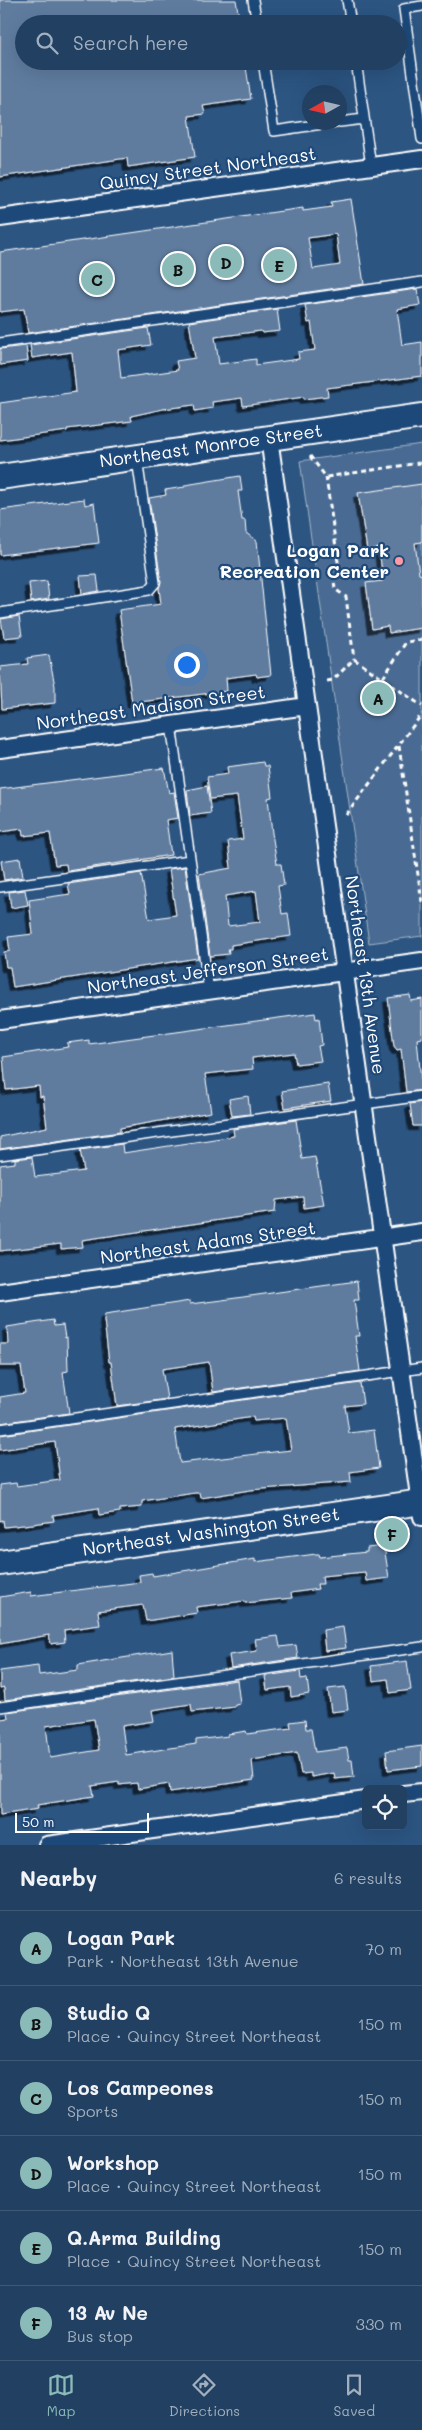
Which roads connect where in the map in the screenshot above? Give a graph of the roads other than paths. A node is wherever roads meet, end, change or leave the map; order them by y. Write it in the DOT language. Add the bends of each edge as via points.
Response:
graph roads {
  1 [pos="254,0"];
  2 [pos="347,0"];
  3 [pos="403,5"];
  4 [pos="422,6"];
  5 [pos="256,15"];
  6 [pos="350,15"];
  7 [pos="407,33"];
  8 [pos="264,70"];
  9 [pos="357,70"];
  10 [pos="364,119"];
  11 [pos="347,121"];
  12 [pos="302,127"];
  13 [pos="422,139"];
  14 [pos="422,159"];
  15 [pos="371,166"];
  16 [pos="0,218"];
  17 [pos="422,282"];
  18 [pos="0,343"];
  19 [pos="422,416"];
  20 [pos="269,438"];
  21 [pos="136,457"];
  22 [pos="0,477"];
  23 [pos="0,613"];
  24 [pos="307,706"];
  25 [pos="171,725"];
  26 [pos="0,749"];
  27 [pos="190,860"];
  28 [pos="0,887"];
  29 [pos="422,961"];
  30 [pos="344,972"];
  31 [pos="209,991"];
  32 [pos="0,1020"];
  33 [pos="422,1096"];
  34 [pos="363,1104"];
  35 [pos="0,1155"];
  36 [pos="422,1232"];
  37 [pos="382,1238"];
  38 [pos="0,1292"];
  39 [pos="422,1368"];
  40 [pos="401,1371"];
  41 [pos="0,1429"];
  42 [pos="421,1507"];
  43 [pos="0,1563"];
  44 [pos="422,1647"];
  45 [pos="0,1707"];
  46 [pos="422,1792"];
  47 [pos="407,1794"];
  48 [pos="362,1801"];
  49 [pos="47,1845"];
  1 -- 5 [label="lane"];
  2 -- 6 [label="lane"];
  3 -- 4 [label="lane"];
  7 -- 13 [label="lane"];
  8 -- 12 [label="lane" via="274,131"];
  9 -- 10 [label="lane"];
  10 -- 11 [label="lane"];
  10 -- 15 [label="lane"];
  14 -- 15 [label="street, Quincy Street Northeast"];
  15 -- 16 [label="street, Quincy Street Northeast"];
  17 -- 18 [label="lane"];
  19 -- 20 [label="street, Northeast Monroe Street"];
  20 -- 21 [label="street, Northeast Monroe Street"];
  20 -- 24 [label="street, Northeast 13th Avenue"];
  21 -- 22 [label="street, Northeast Monroe Street"];
  21 -- 23 [label="lane" via="155,583 149,590"];
  24 -- 25 [label="street, Northeast Madison Street"];
  24 -- 30 [label="street, Northeast 13th Avenue"];
  25 -- 26 [label="street, Northeast Madison Street"];
  25 -- 27 [label="lane"];
  27 -- 28 [label="lane"];
  27 -- 31 [label="lane"];
  29 -- 30 [label="street, Northeast Jefferson Street"];
  30 -- 31 [label="street, Northeast Jefferson Street"];
  30 -- 34 [label="street, Northeast 13th Avenue"];
  31 -- 32 [label="street, Northeast Jefferson Street"];
  33 -- 34 [label="lane"];
  34 -- 35 [label="lane"];
  34 -- 37 [label="street, Northeast 13th Avenue"];
  36 -- 37 [label="street, Northeast Adams Street"];
  37 -- 38 [label="street, Northeast Adams Street"];
  37 -- 40 [label="street, Northeast 13th Avenue"];
  39 -- 40 [label="lane"];
  40 -- 41 [label="lane"];
  40 -- 42 [label="street, Northeast 13th Avenue"];
  42 -- 43 [label="street, Northeast Washington Street"];
  44 -- 45 [label="lane"];
  46 -- 47 [label="street"];
  48 -- 49 [label="street"];
}
